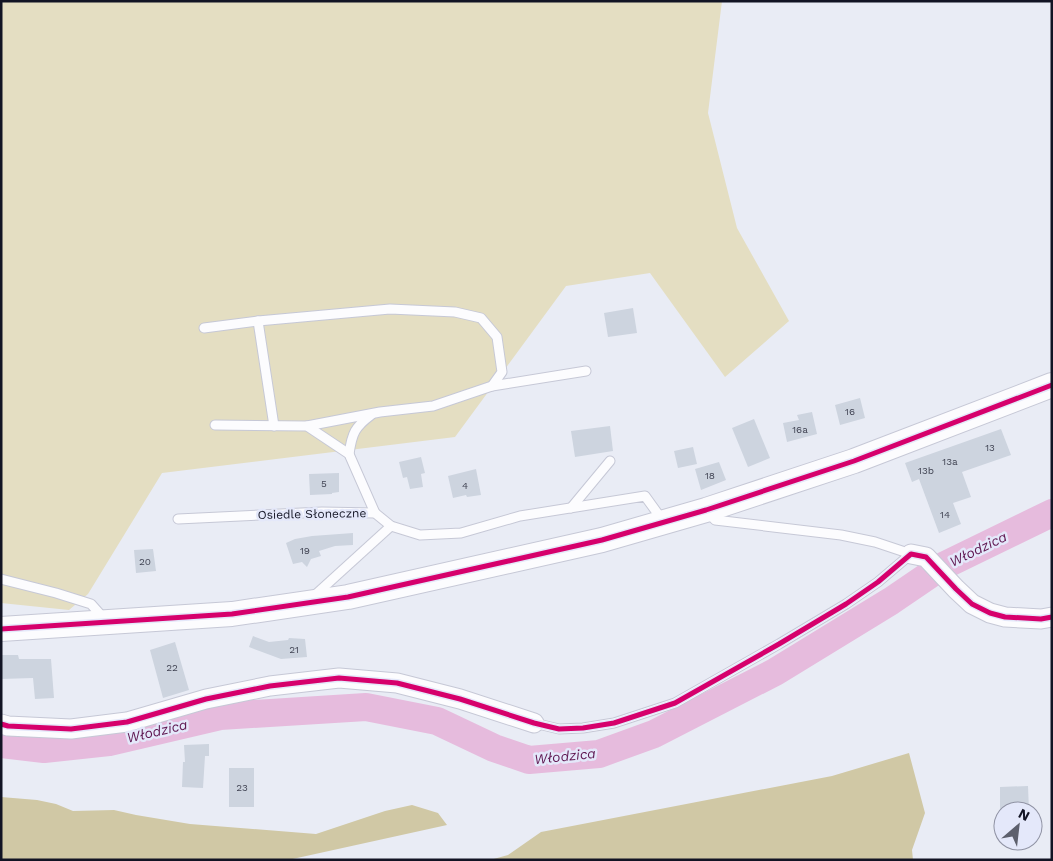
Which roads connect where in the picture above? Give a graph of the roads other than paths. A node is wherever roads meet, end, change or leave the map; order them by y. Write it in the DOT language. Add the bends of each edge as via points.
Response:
graph roads {
  1 [pos="258,321"];
  2 [pos="204,328"];
  3 [pos="586,371"];
  4 [pos="1052,385"];
  5 [pos="492,386"];
  6 [pos="373,414"];
  7 [pos="215,425"];
  8 [pos="274,426"];
  9 [pos="308,426"];
  10 [pos="349,454"];
  11 [pos="610,461"];
  12 [pos="571,508"];
  13 [pos="706,510"];
  14 [pos="375,513"];
  15 [pos="178,519"];
  16 [pos="660,523"];
  17 [pos="391,526"];
  18 [pos="919,555"];
  19 [pos="1,579"];
  20 [pos="305,604"];
  21 [pos="1052,618"];
  22 [pos="100,623"];
  23 [pos="1,630"];
  24 [pos="534,723"];
  25 [pos="1,724"];
  1 -- 2 [label="lane"];
  1 -- 5 [label="lane" via="390,310 455,312 481,318 497,337 502,372"];
  1 -- 8 [label="lane"];
  3 -- 5 [label="lane"];
  4 -- 13 [label="street" via="854,461"];
  5 -- 6 [label="lane" via="433,406"];
  6 -- 9 [label="lane"];
  6 -- 10 [label="lane" via="359,424 351,439"];
  7 -- 8 [label="lane"];
  8 -- 9 [label="lane"];
  9 -- 10 [label="lane"];
  10 -- 14 [label="lane"];
  11 -- 12 [label="lane"];
  12 -- 16 [label="lane, Osiedle Słoneczne" via="645,496 658,514"];
  12 -- 17 [label="lane, Osiedle Słoneczne" via="520,516 461,533 420,535"];
  13 -- 16 [label="street"];
  13 -- 18 [label="lane" via="715,520 841,535"];
  14 -- 15 [label="lane, Osiedle Słoneczne" via="322,512"];
  14 -- 17 [label="lane, Osiedle Słoneczne"];
  16 -- 20 [label="street" via="602,540 348,598"];
  17 -- 20 [label="lane"];
  18 -- 21 [label="street" via="972,604 1005,617"];
  18 -- 24 [label="lane" via="846,604 675,702 614,723 583,728 559,729"];
  19 -- 22 [label="lane" via="91,604 99,613"];
  20 -- 22 [label="street" via="232,614"];
  22 -- 23 [label="street"];
  24 -- 25 [label="street" via="397,683 339,678 206,699 127,722 71,729"];
}
